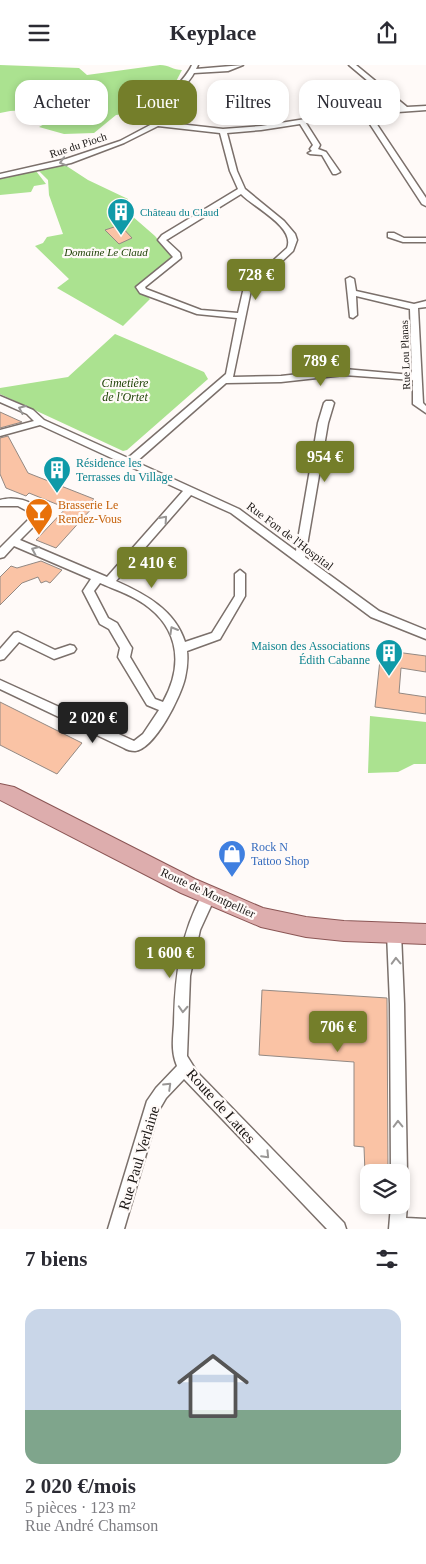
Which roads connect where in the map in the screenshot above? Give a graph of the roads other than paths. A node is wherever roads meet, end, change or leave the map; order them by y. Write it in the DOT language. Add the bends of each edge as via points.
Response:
graph roads {
  1 [pos="240,65"];
  2 [pos="352,65"];
  3 [pos="193,68"];
  4 [pos="187,80"];
  5 [pos="426,108"];
  6 [pos="400,110"];
  7 [pos="406,110"];
  8 [pos="299,122"];
  9 [pos="155,125"];
  10 [pos="166,125"];
  11 [pos="304,125"];
  12 [pos="374,125"];
  13 [pos="223,131"];
  14 [pos="336,172"];
  15 [pos="0,176"];
  16 [pos="242,190"];
  17 [pos="426,191"];
  18 [pos="417,192"];
  19 [pos="426,205"];
  20 [pos="390,235"];
  21 [pos="426,240"];
  22 [pos="350,279"];
  23 [pos="352,293"];
  24 [pos="426,304"];
  25 [pos="414,307"];
  26 [pos="353,315"];
  27 [pos="242,316"];
  28 [pos="417,378"];
  29 [pos="225,380"];
  30 [pos="0,399"];
  31 [pos="329,403"];
  32 [pos="426,410"];
  33 [pos="41,422"];
  34 [pos="0,433"];
  35 [pos="129,463"];
  36 [pos="190,490"];
  37 [pos="0,502"];
  38 [pos="14,541"];
  39 [pos="0,554"];
  40 [pos="300,558"];
  41 [pos="240,573"];
  42 [pos="103,580"];
  43 [pos="426,635"];
  44 [pos="182,648"];
  45 [pos="70,649"];
  46 [pos="0,656"];
  47 [pos="0,684"];
  48 [pos="166,708"];
  49 [pos="2,791"];
  50 [pos="208,895"];
  51 [pos="394,933"];
  52 [pos="426,934"];
  53 [pos="185,1068"];
  54 [pos="398,1164"];
  55 [pos="398,1214"];
  56 [pos="397,1227"];
  57 [pos="426,1227"];
  58 [pos="116,1229"];
  59 [pos="338,1229"];
  1 -- 3 [label="street" via="228,69"];
  2 -- 7 [label="street"];
  3 -- 4 [label="street"];
  5 -- 7 [label="street"];
  6 -- 7 [label="street"];
  8 -- 13 [label="street"];
  9 -- 15 [label="street, Rue du Pioch, one-way" via="122,142 68,161"];
  10 -- 13 [label="street"];
  11 -- 14 [label="street" via="317,145 316,151 324,153"];
  12 -- 18 [label="street"];
  13 -- 16 [label="street"];
  16 -- 27 [label="street" via="286,228 293,242 290,249 247,289"];
  16 -- 27 [label="street" via="165,237 162,241 177,258 140,287 143,291 200,312"];
  17 -- 18 [label="street"];
  18 -- 19 [label="street"];
  20 -- 21 [label="street" via="403,240"];
  22 -- 23 [label="street"];
  23 -- 25 [label="street"];
  23 -- 26 [label="street"];
  24 -- 25 [label="street, Rue Lou Planas"];
  25 -- 28 [label="street, Rue Lou Planas"];
  27 -- 29 [label="street" via="230,375"];
  28 -- 29 [label="street" via="344,372 281,379"];
  28 -- 32 [label="street, Rue Lou Planas" via="418,404"];
  29 -- 35 [label="street"];
  33 -- 30 [label="street, Rue Fon de l'Hospital, one-way" via="30,412"];
  31 -- 40 [label="street"];
  33 -- 34 [label="street"];
  33 -- 35 [label="street, Rue Fon de l'Hospital"];
  35 -- 36 [label="street, Rue Fon de l'Hospital"];
  36 -- 40 [label="street, Rue Fon de l'Hospital" via="235,511"];
  42 -- 36 [label="street, one-way"];
  37 -- 38 [label="street" via="13,501 36,512 34,520"];
  38 -- 39 [label="street"];
  42 -- 38 [label="street, one-way"];
  40 -- 43 [label="street, Rue Fon de l'Hospital" via="375,613"];
  41 -- 44 [label="street" via="240,596 216,636"];
  44 -- 42 [label="street, one-way" via="176,633 156,607 140,596"];
  42 -- 48 [label="street" via="88,591 104,621 113,626 126,648 124,657 151,702"];
  44 -- 48 [label="street" via="182,674"];
  45 -- 46 [label="street" via="54,655 18,636"];
  47 -- 48 [label="street" via="135,747 147,739"];
  49 -- 50 [label="main road, Route de Montpellier"];
  50 -- 51 [label="main road, Route de Montpellier" via="261,917 306,927"];
  50 -- 53 [label="street, Route de Lattes, one-way" via="192,932 185,971 180,1056"];
  51 -- 52 [label="main road, Route de Montpellier"];
  54 -- 51 [label="street, one-way"];
  58 -- 53 [label="street, Rue Paul Verlaine, one-way" via="152,1106"];
  53 -- 59 [label="street, Route de Lattes, one-way"];
  55 -- 56 [label="street"];
  56 -- 57 [label="street"];
}
